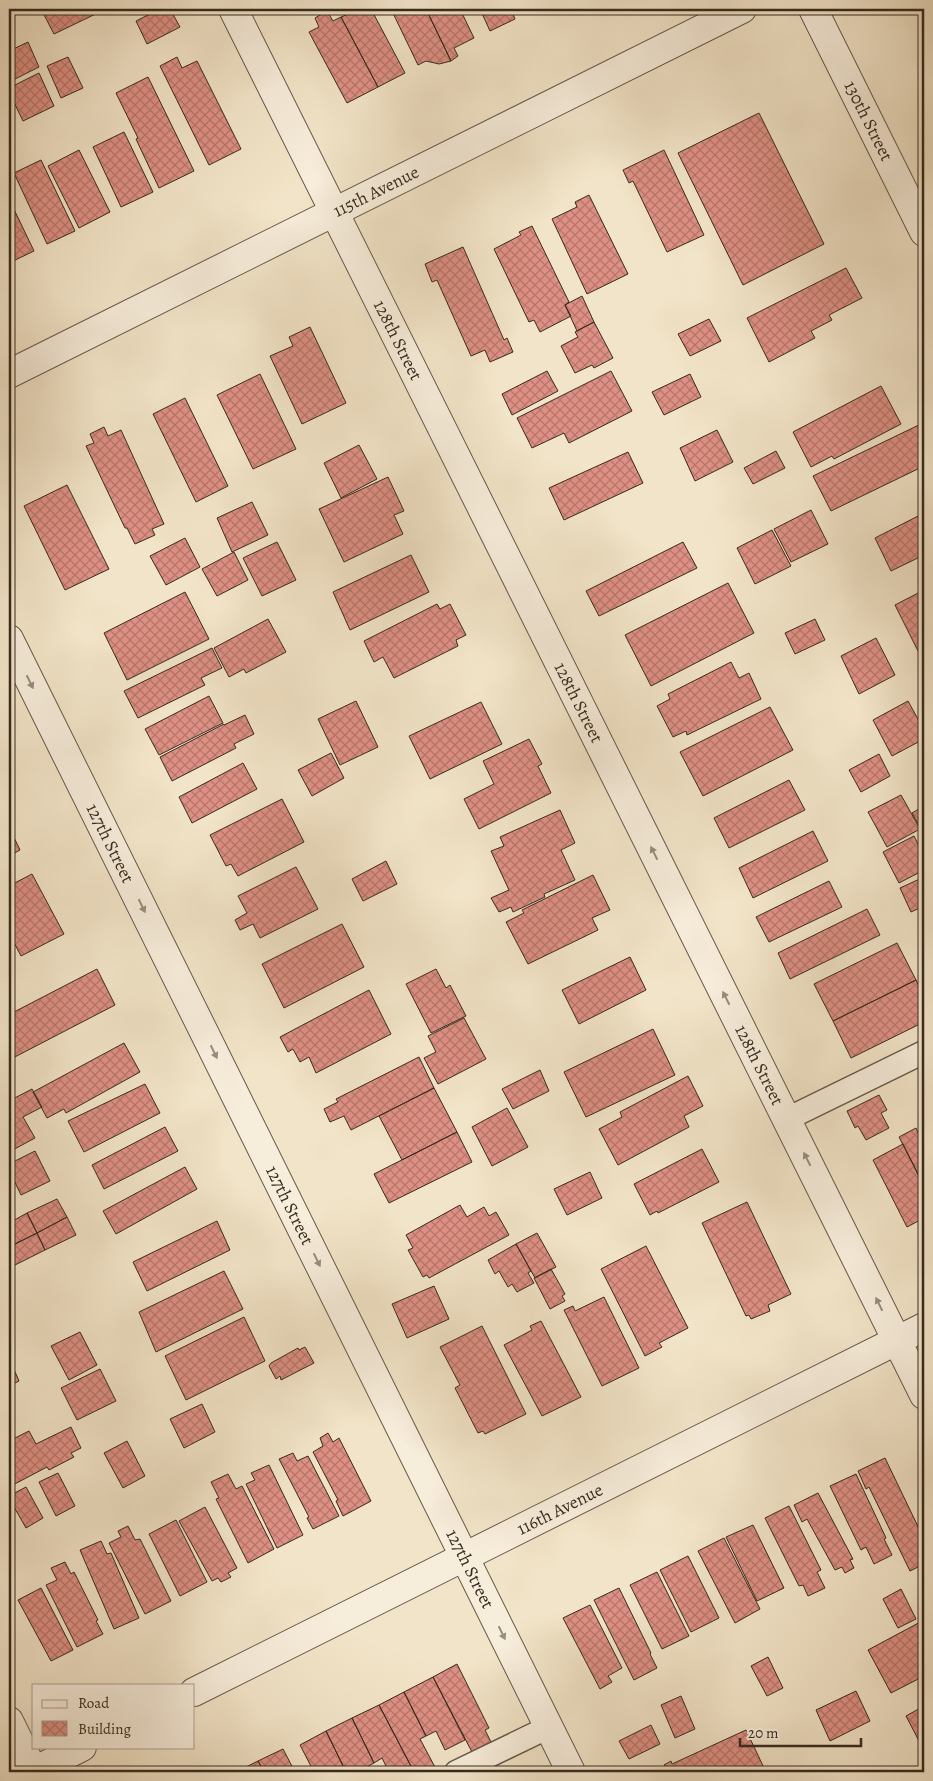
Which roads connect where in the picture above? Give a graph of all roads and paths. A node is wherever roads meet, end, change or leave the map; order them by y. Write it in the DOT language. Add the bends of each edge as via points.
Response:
graph roads {
  1 [pos="233,9"];
  2 [pos="742,9"];
  3 [pos="813,9"];
  4 [pos="335,213"];
  5 [pos="924,232"];
  6 [pos="9,374"];
  7 [pos="9,639"];
  8 [pos="924,1052"];
  9 [pos="787,1119"];
  10 [pos="924,1326"];
  11 [pos="897,1340"];
  12 [pos="924,1395"];
  13 [pos="464,1558"];
  14 [pos="195,1692"];
  15 [pos="9,1721"];
  16 [pos="548,1727"];
  17 [pos="80,1748"];
  18 [pos="33,1772"];
  19 [pos="456,1772"];
  20 [pos="571,1772"];
  1 -- 4 [label="street, 128th Street"];
  2 -- 4 [label="street, 115th Avenue"];
  3 -- 5 [label="street, 130th Street"];
  4 -- 6 [label="street, 115th Avenue"];
  9 -- 4 [label="street, 128th Street, one-way"];
  7 -- 13 [label="street, 127th Street, one-way"];
  8 -- 9 [label="lane"];
  11 -- 9 [label="street, 128th Street, one-way"];
  10 -- 11 [label="street, 116th Avenue"];
  11 -- 12 [label="street, 128th Street"];
  11 -- 13 [label="street, 116th Avenue"];
  13 -- 14 [label="street, 116th Avenue"];
  13 -- 16 [label="street, 127th Street, one-way"];
  15 -- 18 [label="street"];
  16 -- 19 [label="lane"];
  16 -- 20 [label="street, 127th Street"];
  17 -- 18 [label="street"];
}
